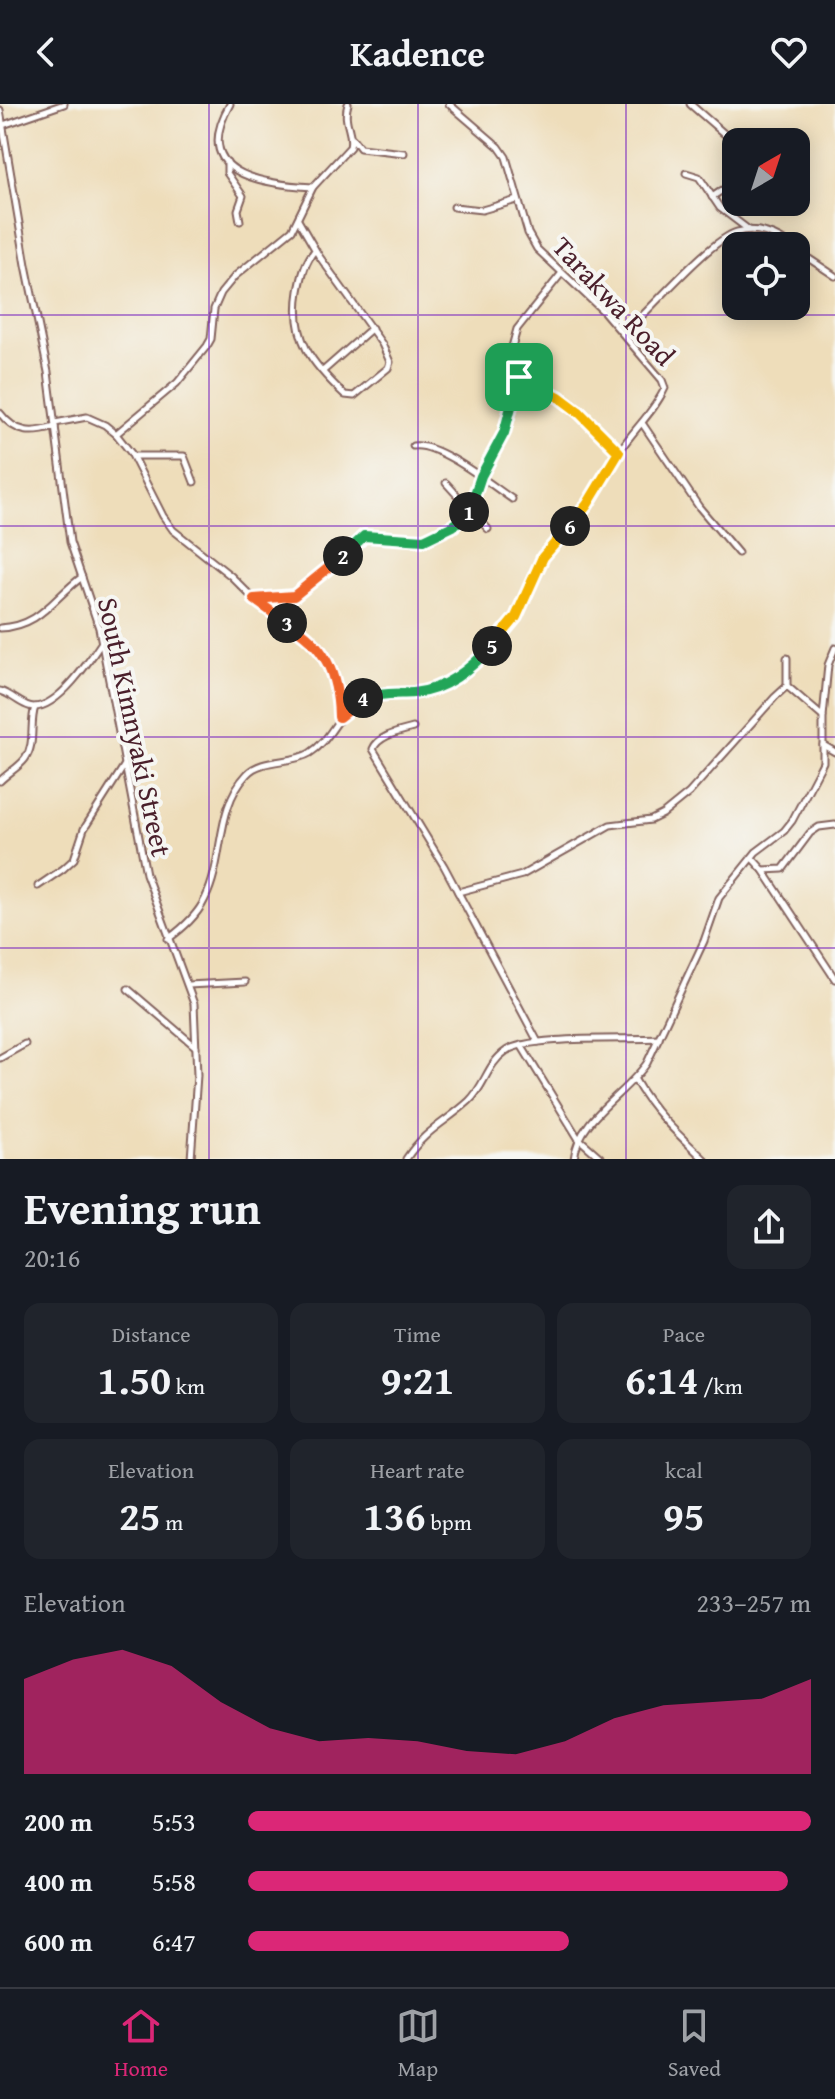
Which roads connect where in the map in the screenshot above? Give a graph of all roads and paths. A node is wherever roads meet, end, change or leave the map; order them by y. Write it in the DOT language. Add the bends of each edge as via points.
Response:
graph roads {
  1 [pos="64,104"];
  2 [pos="230,104"];
  3 [pos="348,104"];
  4 [pos="449,104"];
  5 [pos="690,104"];
  6 [pos="0,110"];
  7 [pos="2,129"];
  8 [pos="722,132"];
  9 [pos="352,138"];
  10 [pos="404,153"];
  11 [pos="227,162"];
  12 [pos="686,173"];
  13 [pos="313,187"];
  14 [pos="722,190"];
  15 [pos="712,197"];
  16 [pos="517,200"];
  17 [pos="454,207"];
  18 [pos="298,220"];
  19 [pos="240,221"];
  20 [pos="750,231"];
  21 [pos="756,232"];
  22 [pos="315,250"];
  23 [pos="810,259"];
  24 [pos="561,274"];
  25 [pos="835,276"];
  26 [pos="372,328"];
  27 [pos="624,333"];
  28 [pos="323,371"];
  29 [pos="519,377"];
  30 [pos="0,413"];
  31 [pos="642,423"];
  32 [pos="56,425"];
  33 [pos="116,434"];
  34 [pos="413,446"];
  35 [pos="619,452"];
  36 [pos="133,456"];
  37 [pos="481,476"];
  38 [pos="194,482"];
  39 [pos="446,483"];
  40 [pos="512,499"];
  41 [pos="470,510"];
  42 [pos="488,529"];
  43 [pos="738,553"];
  44 [pos="82,577"];
  45 [pos="254,599"];
  46 [pos="0,628"];
  47 [pos="102,641"];
  48 [pos="835,648"];
  49 [pos="787,658"];
  50 [pos="787,686"];
  51 [pos="0,691"];
  52 [pos="35,707"];
  53 [pos="339,717"];
  54 [pos="823,717"];
  55 [pos="413,728"];
  56 [pos="823,745"];
  57 [pos="835,752"];
  58 [pos="124,766"];
  59 [pos="0,781"];
  60 [pos="835,825"];
  61 [pos="752,857"];
  62 [pos="763,870"];
  63 [pos="38,886"];
  64 [pos="458,892"];
  65 [pos="168,939"];
  66 [pos="835,979"];
  67 [pos="245,982"];
  68 [pos="188,985"];
  69 [pos="128,989"];
  70 [pos="659,1038"];
  71 [pos="538,1042"];
  72 [pos="25,1044"];
  73 [pos="521,1045"];
  74 [pos="197,1047"];
  75 [pos="0,1058"];
  76 [pos="635,1080"];
  77 [pos="578,1138"];
  78 [pos="191,1159"];
  79 [pos="406,1159"];
  80 [pos="574,1159"];
  81 [pos="602,1159"];
  82 [pos="704,1159"];
  1 -- 7 [label="street"];
  2 -- 11 [label="street" via="217,142"];
  3 -- 9 [label="street" via="345,117"];
  4 -- 16 [label="street, Tarakwa Road" via="502,151"];
  5 -- 8 [label="street"];
  6 -- 7 [label="street, South Kimnyaki Street"];
  7 -- 32 [label="street, South Kimnyaki Street"];
  9 -- 10 [label="street" via="360,148"];
  9 -- 13 [label="street" via="346,152"];
  11 -- 13 [label="street" via="251,177"];
  11 -- 19 [label="street" via="227,173 243,196"];
  12 -- 15 [label="street" via="699,177"];
  13 -- 18 [label="street"];
  14 -- 15 [label="street"];
  15 -- 20 [label="street"];
  16 -- 17 [label="street" via="482,210"];
  16 -- 24 [label="street, Tarakwa Road" via="537,249"];
  18 -- 22 [label="street"];
  18 -- 33 [label="street" via="228,285 216,303 211,339 177,383"];
  20 -- 21 [label="street"];
  20 -- 27 [label="street" via="722,241"];
  22 -- 26 [label="street"];
  22 -- 28 [label="street" via="303,272 297,320 303,344"];
  23 -- 25 [label="street"];
  24 -- 27 [label="street, Tarakwa Road"];
  24 -- 29 [label="street" via="517,329 512,347"];
  26 -- 28 [label="street"];
  26 -- 28 [label="street" via="388,355 388,368 349,396"];
  27 -- 31 [label="street, Tarakwa Road" via="665,385"];
  29 -- 35 [label="street" via="566,401"];
  29 -- 37 [label="street" via="504,433"];
  30 -- 32 [label="street" via="23,431"];
  31 -- 35 [label="street, Tarakwa Road"];
  31 -- 43 [label="street" via="699,507"];
  32 -- 33 [label="street" via="87,417"];
  32 -- 44 [label="street, South Kimnyaki Street" via="67,527"];
  33 -- 36 [label="street"];
  34 -- 37 [label="street" via="431,446"];
  35 -- 53 [label="street, Tarakwa Road" via="587,505 543,557 510,627 479,659 438,687 373,695"];
  36 -- 38 [label="street" via="184,456"];
  36 -- 45 [label="street" via="168,524"];
  37 -- 40 [label="street"];
  37 -- 41 [label="street"];
  39 -- 41 [label="street"];
  41 -- 42 [label="street"];
  41 -- 45 [label="street" via="453,526 424,540 364,536 294,596"];
  44 -- 46 [label="street" via="43,613 24,624"];
  44 -- 47 [label="street, South Kimnyaki Street"];
  45 -- 53 [label="street" via="316,642 332,675"];
  47 -- 52 [label="street" via="70,685"];
  47 -- 58 [label="street, South Kimnyaki Street"];
  48 -- 54 [label="street"];
  49 -- 50 [label="street"];
  50 -- 54 [label="street"];
  50 -- 64 [label="street" via="689,793 663,814 610,825 522,875"];
  51 -- 52 [label="street"];
  52 -- 59 [label="street" via="28,754"];
  53 -- 65 [label="street, Tarakwa Road" via="310,753 255,767 246,775 227,811 207,897 194,917"];
  54 -- 56 [label="street"];
  55 -- 64 [label="street" via="385,737 373,749"];
  56 -- 57 [label="street"];
  56 -- 61 [label="street" via="823,762 801,808 784,831"];
  58 -- 63 [label="street" via="84,829 74,859"];
  58 -- 65 [label="street, South Kimnyaki Street" via="142,859"];
  60 -- 62 [label="street" via="810,833 783,869"];
  61 -- 62 [label="street"];
  61 -- 70 [label="street" via="719,898"];
  62 -- 66 [label="street"];
  64 -- 71 [label="street"];
  65 -- 68 [label="street, South Kimnyaki Street"];
  67 -- 68 [label="street"];
  68 -- 74 [label="street, South Kimnyaki Street"];
  69 -- 74 [label="street"];
  70 -- 71 [label="street"];
  70 -- 76 [label="street"];
  71 -- 73 [label="street"];
  72 -- 75 [label="street"];
  73 -- 77 [label="street"];
  73 -- 79 [label="street" via="500,1056 475,1095 425,1134"];
  74 -- 78 [label="street, South Kimnyaki Street"];
  76 -- 77 [label="street"];
  76 -- 82 [label="street" via="647,1102"];
  77 -- 80 [label="street"];
  77 -- 81 [label="street"];
}
